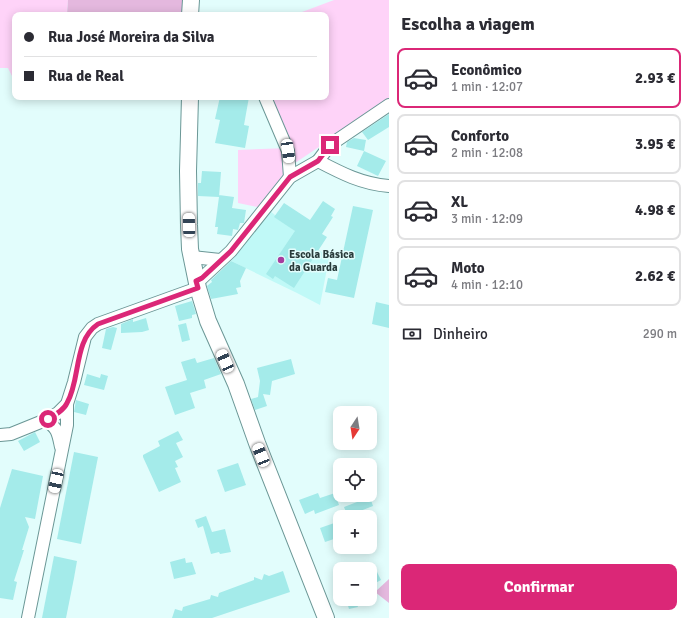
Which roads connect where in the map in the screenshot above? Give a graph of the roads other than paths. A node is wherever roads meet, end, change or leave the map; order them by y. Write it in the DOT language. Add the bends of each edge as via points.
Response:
graph roads {
  1 [pos="191,0"];
  2 [pos="190,12"];
  3 [pos="190,100"];
  4 [pos="266,100"];
  5 [pos="389,105"];
  6 [pos="318,161"];
  7 [pos="290,177"];
  8 [pos="389,186"];
  9 [pos="192,257"];
  10 [pos="220,260"];
  11 [pos="197,284"];
  12 [pos="67,404"];
  13 [pos="45,420"];
  14 [pos="0,435"];
  15 [pos="62,450"];
  16 [pos="28,618"];
  17 [pos="326,618"];
  1 -- 2 [label="main road"];
  3 -- 9 [label="main road" via="189,210"];
  4 -- 7 [label="street" via="288,151"];
  5 -- 6 [label="street" via="330,145"];
  6 -- 7 [label="street"];
  6 -- 8 [label="street" via="346,176"];
  7 -- 10 [label="street" via="231,251"];
  9 -- 10 [label="street"];
  9 -- 11 [label="main road"];
  10 -- 11 [label="street"];
  11 -- 12 [label="street" via="92,328 86,337"];
  11 -- 17 [label="main road" via="208,321 236,384"];
  12 -- 13 [label="street"];
  12 -- 15 [label="street" via="67,425"];
  13 -- 14 [label="street" via="12,434"];
  13 -- 15 [label="street" via="58,432"];
  15 -- 16 [label="street"];
}
